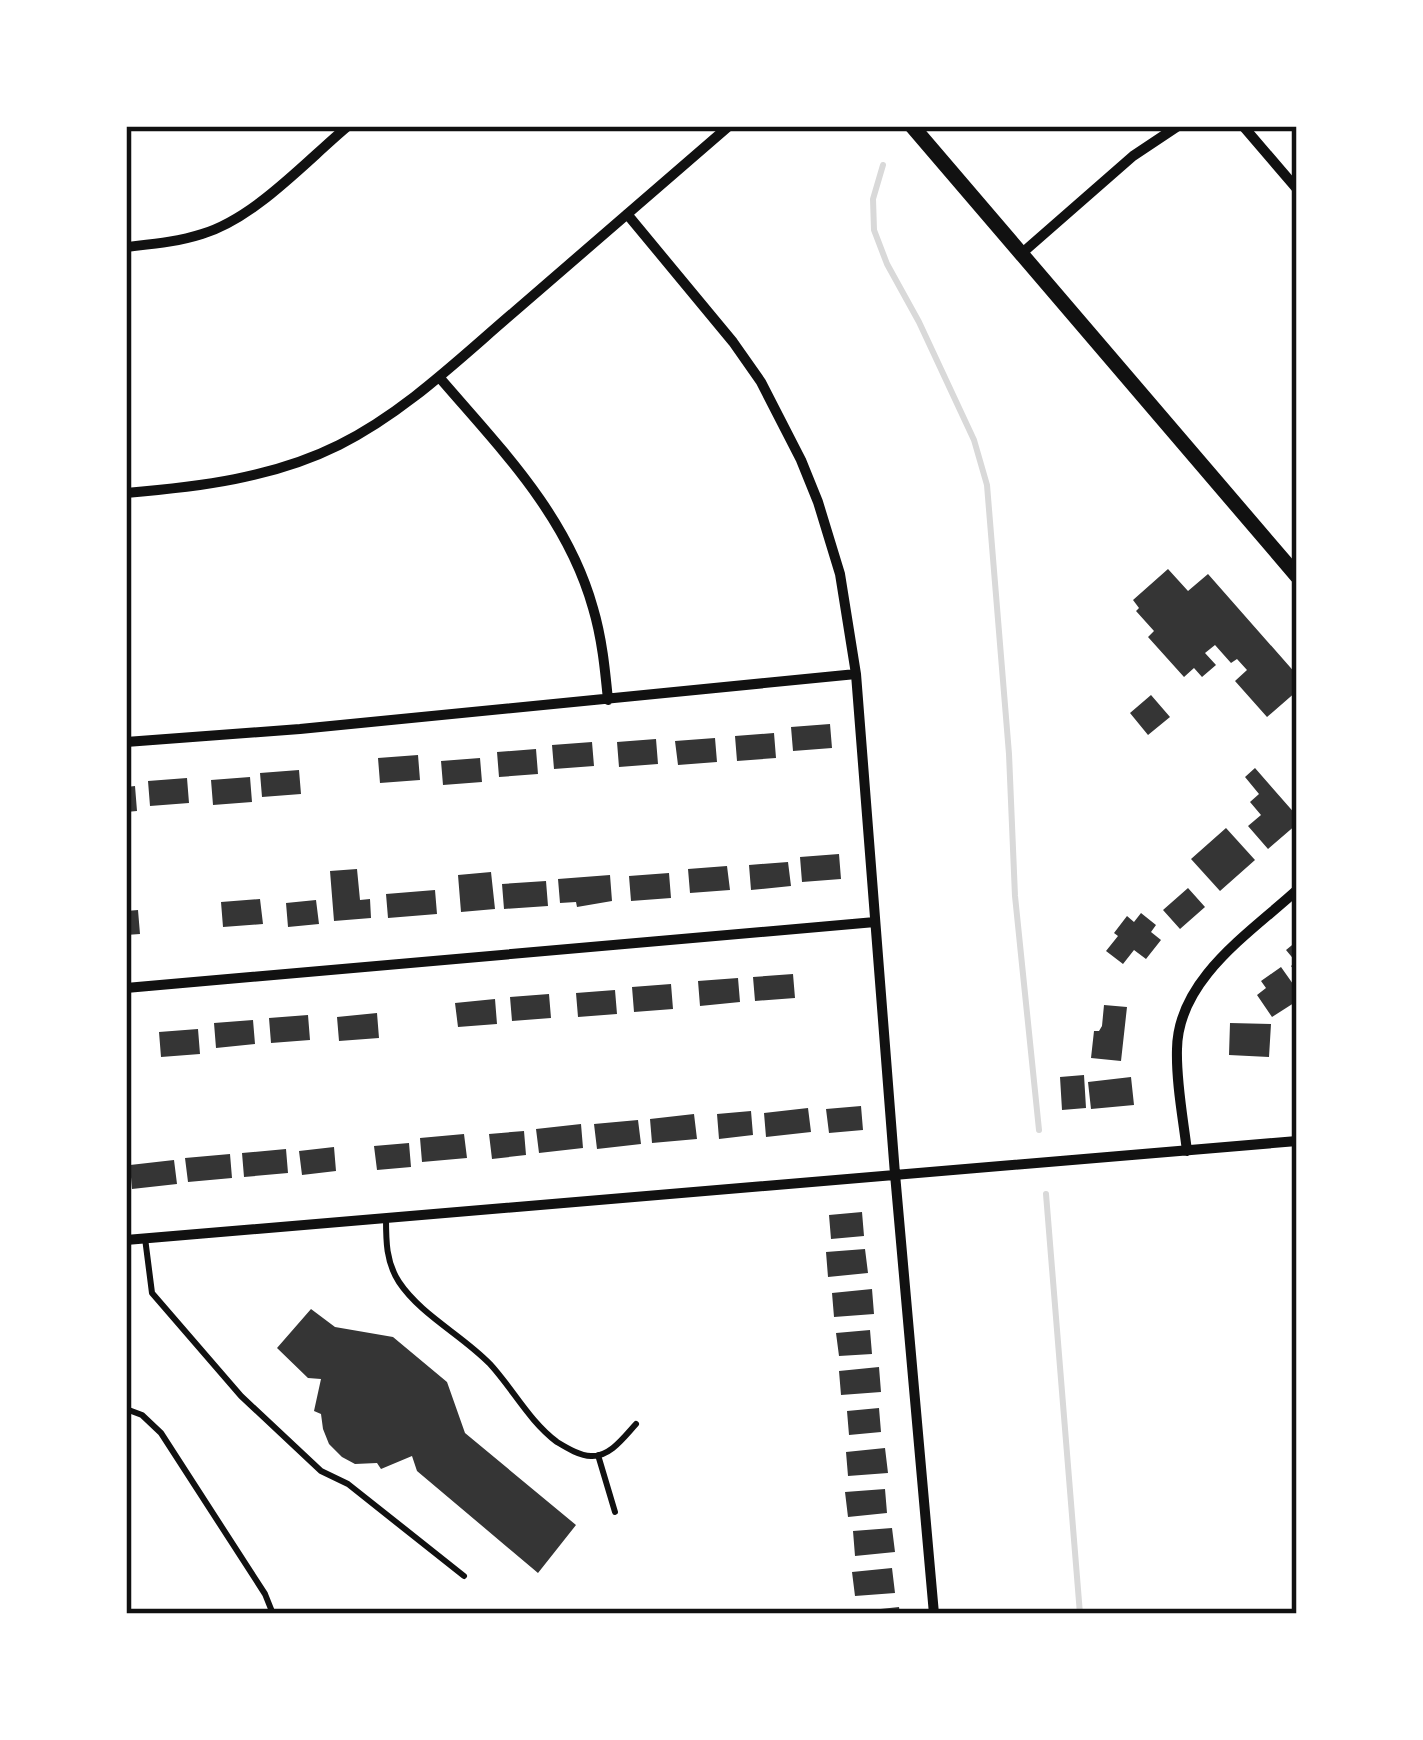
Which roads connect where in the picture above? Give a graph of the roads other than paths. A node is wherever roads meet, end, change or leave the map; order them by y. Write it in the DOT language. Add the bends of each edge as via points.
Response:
graph roads {
  1 [pos="347,126"];
  2 [pos="729,126"];
  3 [pos="912,126"];
  4 [pos="1178,126"];
  5 [pos="1243,126"];
  6 [pos="1297,189"];
  7 [pos="626,214"];
  8 [pos="126,247"];
  9 [pos="1021,254"];
  10 [pos="439,377"];
  11 [pos="126,494"];
  12 [pos="1297,576"];
  13 [pos="856,674"];
  14 [pos="608,700"];
  15 [pos="126,742"];
  16 [pos="1297,890"];
  17 [pos="875,922"];
  18 [pos="126,988"];
  19 [pos="1297,1141"];
  20 [pos="1187,1151"];
  21 [pos="896,1174"];
  22 [pos="386,1218"];
  23 [pos="145,1238"];
  24 [pos="126,1240"];
  25 [pos="126,1408"];
  26 [pos="635,1424"];
  27 [pos="598,1455"];
  28 [pos="615,1512"];
  29 [pos="464,1576"];
  30 [pos="273,1614"];
  31 [pos="934,1614"];
  1 -- 8 [label="street" via="240,216 203,234"];
  2 -- 7 [label="street"];
  3 -- 9 [label="main road"];
  4 -- 9 [label="street"];
  5 -- 6 [label="street"];
  7 -- 10 [label="street"];
  7 -- 13 [label="street" via="733,342 790,434 831,538"];
  9 -- 12 [label="main road"];
  10 -- 11 [label="street" via="337,446 225,482"];
  10 -- 14 [label="street" via="530,482 566,541 594,610"];
  13 -- 14 [label="street"];
  13 -- 17 [label="street"];
  14 -- 15 [label="street"];
  16 -- 20 [label="street" via="1202,980 1183,1011 1177,1049"];
  17 -- 18 [label="street"];
  17 -- 21 [label="street"];
  19 -- 20 [label="street"];
  20 -- 21 [label="street"];
  21 -- 22 [label="street"];
  21 -- 31 [label="street"];
  22 -- 23 [label="street"];
  22 -- 27 [label="lane" via="400,1284 489,1363 556,1441"];
  23 -- 24 [label="street"];
  23 -- 29 [label="lane" via="152,1293 241,1396 322,1471"];
  25 -- 30 [label="lane" via="161,1433"];
  26 -- 27 [label="lane"];
  27 -- 28 [label="lane"];
}
